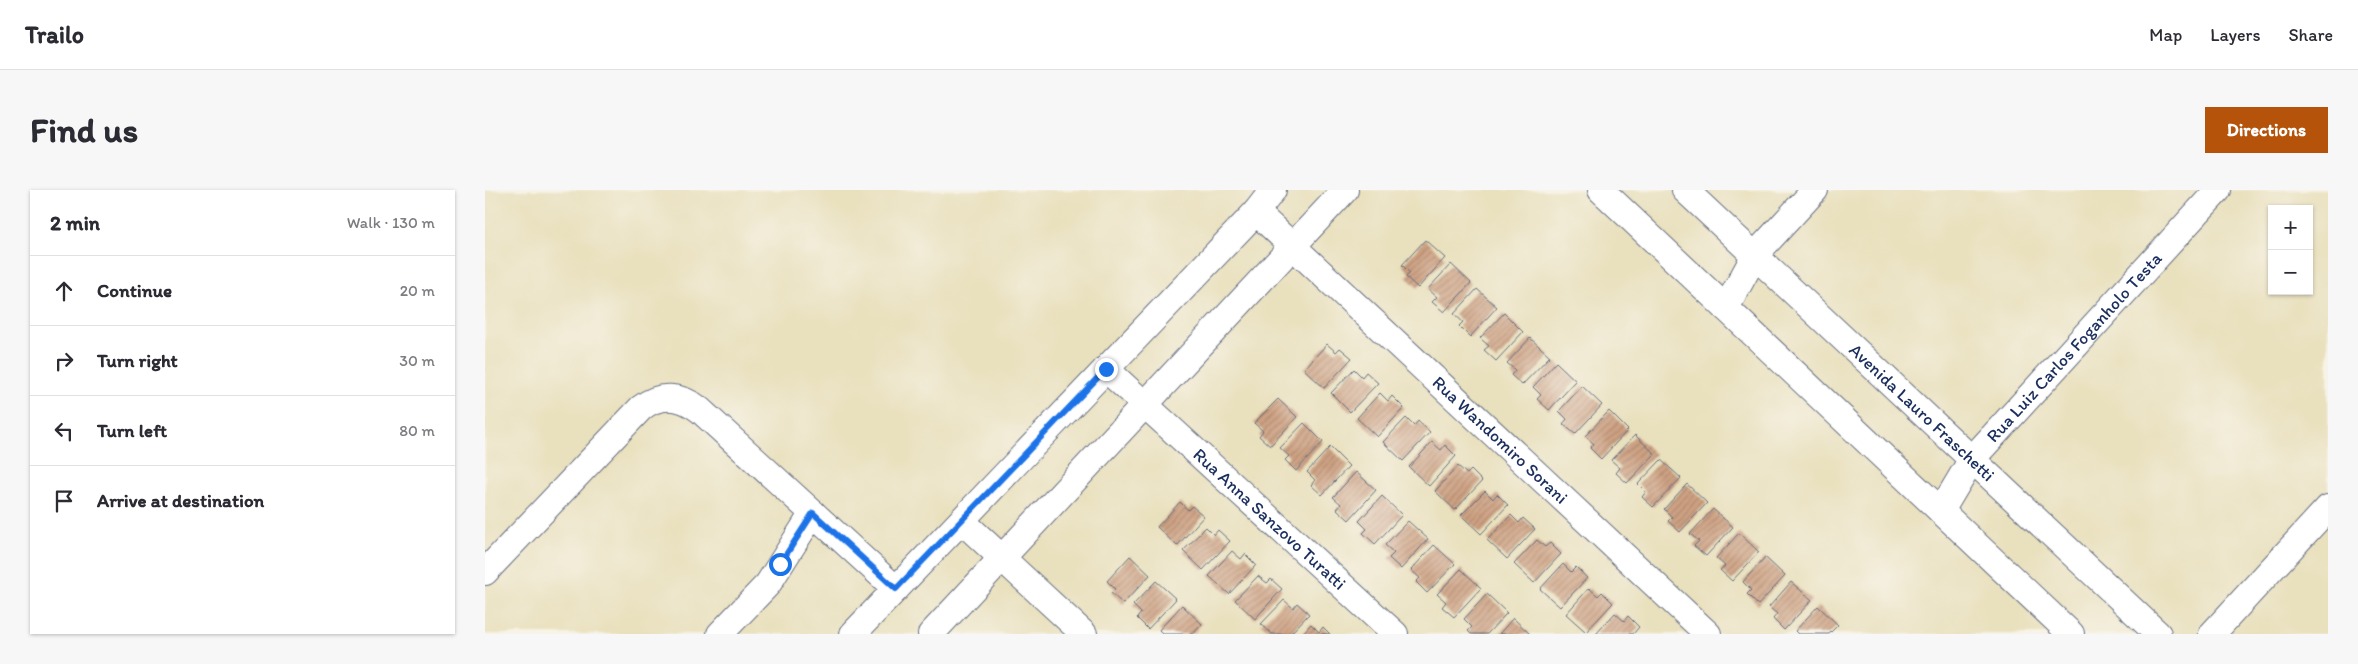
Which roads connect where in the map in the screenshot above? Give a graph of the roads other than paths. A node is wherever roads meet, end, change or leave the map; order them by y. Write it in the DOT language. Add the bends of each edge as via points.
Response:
graph roads {
  1 [pos="1273,190"];
  2 [pos="1345,190"];
  3 [pos="1601,190"];
  4 [pos="1685,190"];
  5 [pos="1815,190"];
  6 [pos="2218,190"];
  7 [pos="1256,212"];
  8 [pos="1293,246"];
  9 [pos="1755,255"];
  10 [pos="1726,308"];
  11 [pos="1106,369"];
  12 [pos="1145,404"];
  13 [pos="1972,459"];
  14 [pos="2328,508"];
  15 [pos="1941,511"];
  16 [pos="813,513"];
  17 [pos="962,521"];
  18 [pos="1003,558"];
  19 [pos="485,572"];
  20 [pos="896,589"];
  21 [pos="720,634"];
  22 [pos="853,634"];
  23 [pos="931,634"];
  24 [pos="1083,634"];
  25 [pos="1395,634"];
  26 [pos="1707,634"];
  27 [pos="2071,634"];
  28 [pos="2158,634"];
  29 [pos="2212,634"];
  1 -- 7 [label="street"];
  2 -- 8 [label="street"];
  3 -- 10 [label="street"];
  4 -- 9 [label="street, Avenida Lauro Fraschetti"];
  5 -- 9 [label="street"];
  6 -- 13 [label="street, Rua Luiz Carlos Foganholo Testa"];
  7 -- 8 [label="street, Rua Wandomiro Sorani"];
  7 -- 11 [label="street"];
  8 -- 12 [label="street"];
  8 -- 26 [label="street, Rua Wandomiro Sorani"];
  9 -- 10 [label="street"];
  9 -- 13 [label="street, Avenida Lauro Fraschetti"];
  10 -- 15 [label="street"];
  11 -- 12 [label="street, Rua Anna Sanzovo Turatti"];
  11 -- 17 [label="street"];
  12 -- 18 [label="street"];
  12 -- 25 [label="street, Rua Anna Sanzovo Turatti"];
  13 -- 15 [label="street, Rua Luiz Carlos Foganholo Testa"];
  13 -- 28 [label="street, Avenida Lauro Fraschetti"];
  14 -- 29 [label="street"];
  15 -- 27 [label="street"];
  16 -- 19 [label="street" via="700,410 684,400 665,397 648,402 641,408"];
  16 -- 20 [label="street"];
  16 -- 21 [label="street" via="768,584"];
  17 -- 18 [label="street"];
  17 -- 20 [label="street"];
  18 -- 23 [label="street"];
  18 -- 24 [label="street"];
  20 -- 22 [label="street"];
}
